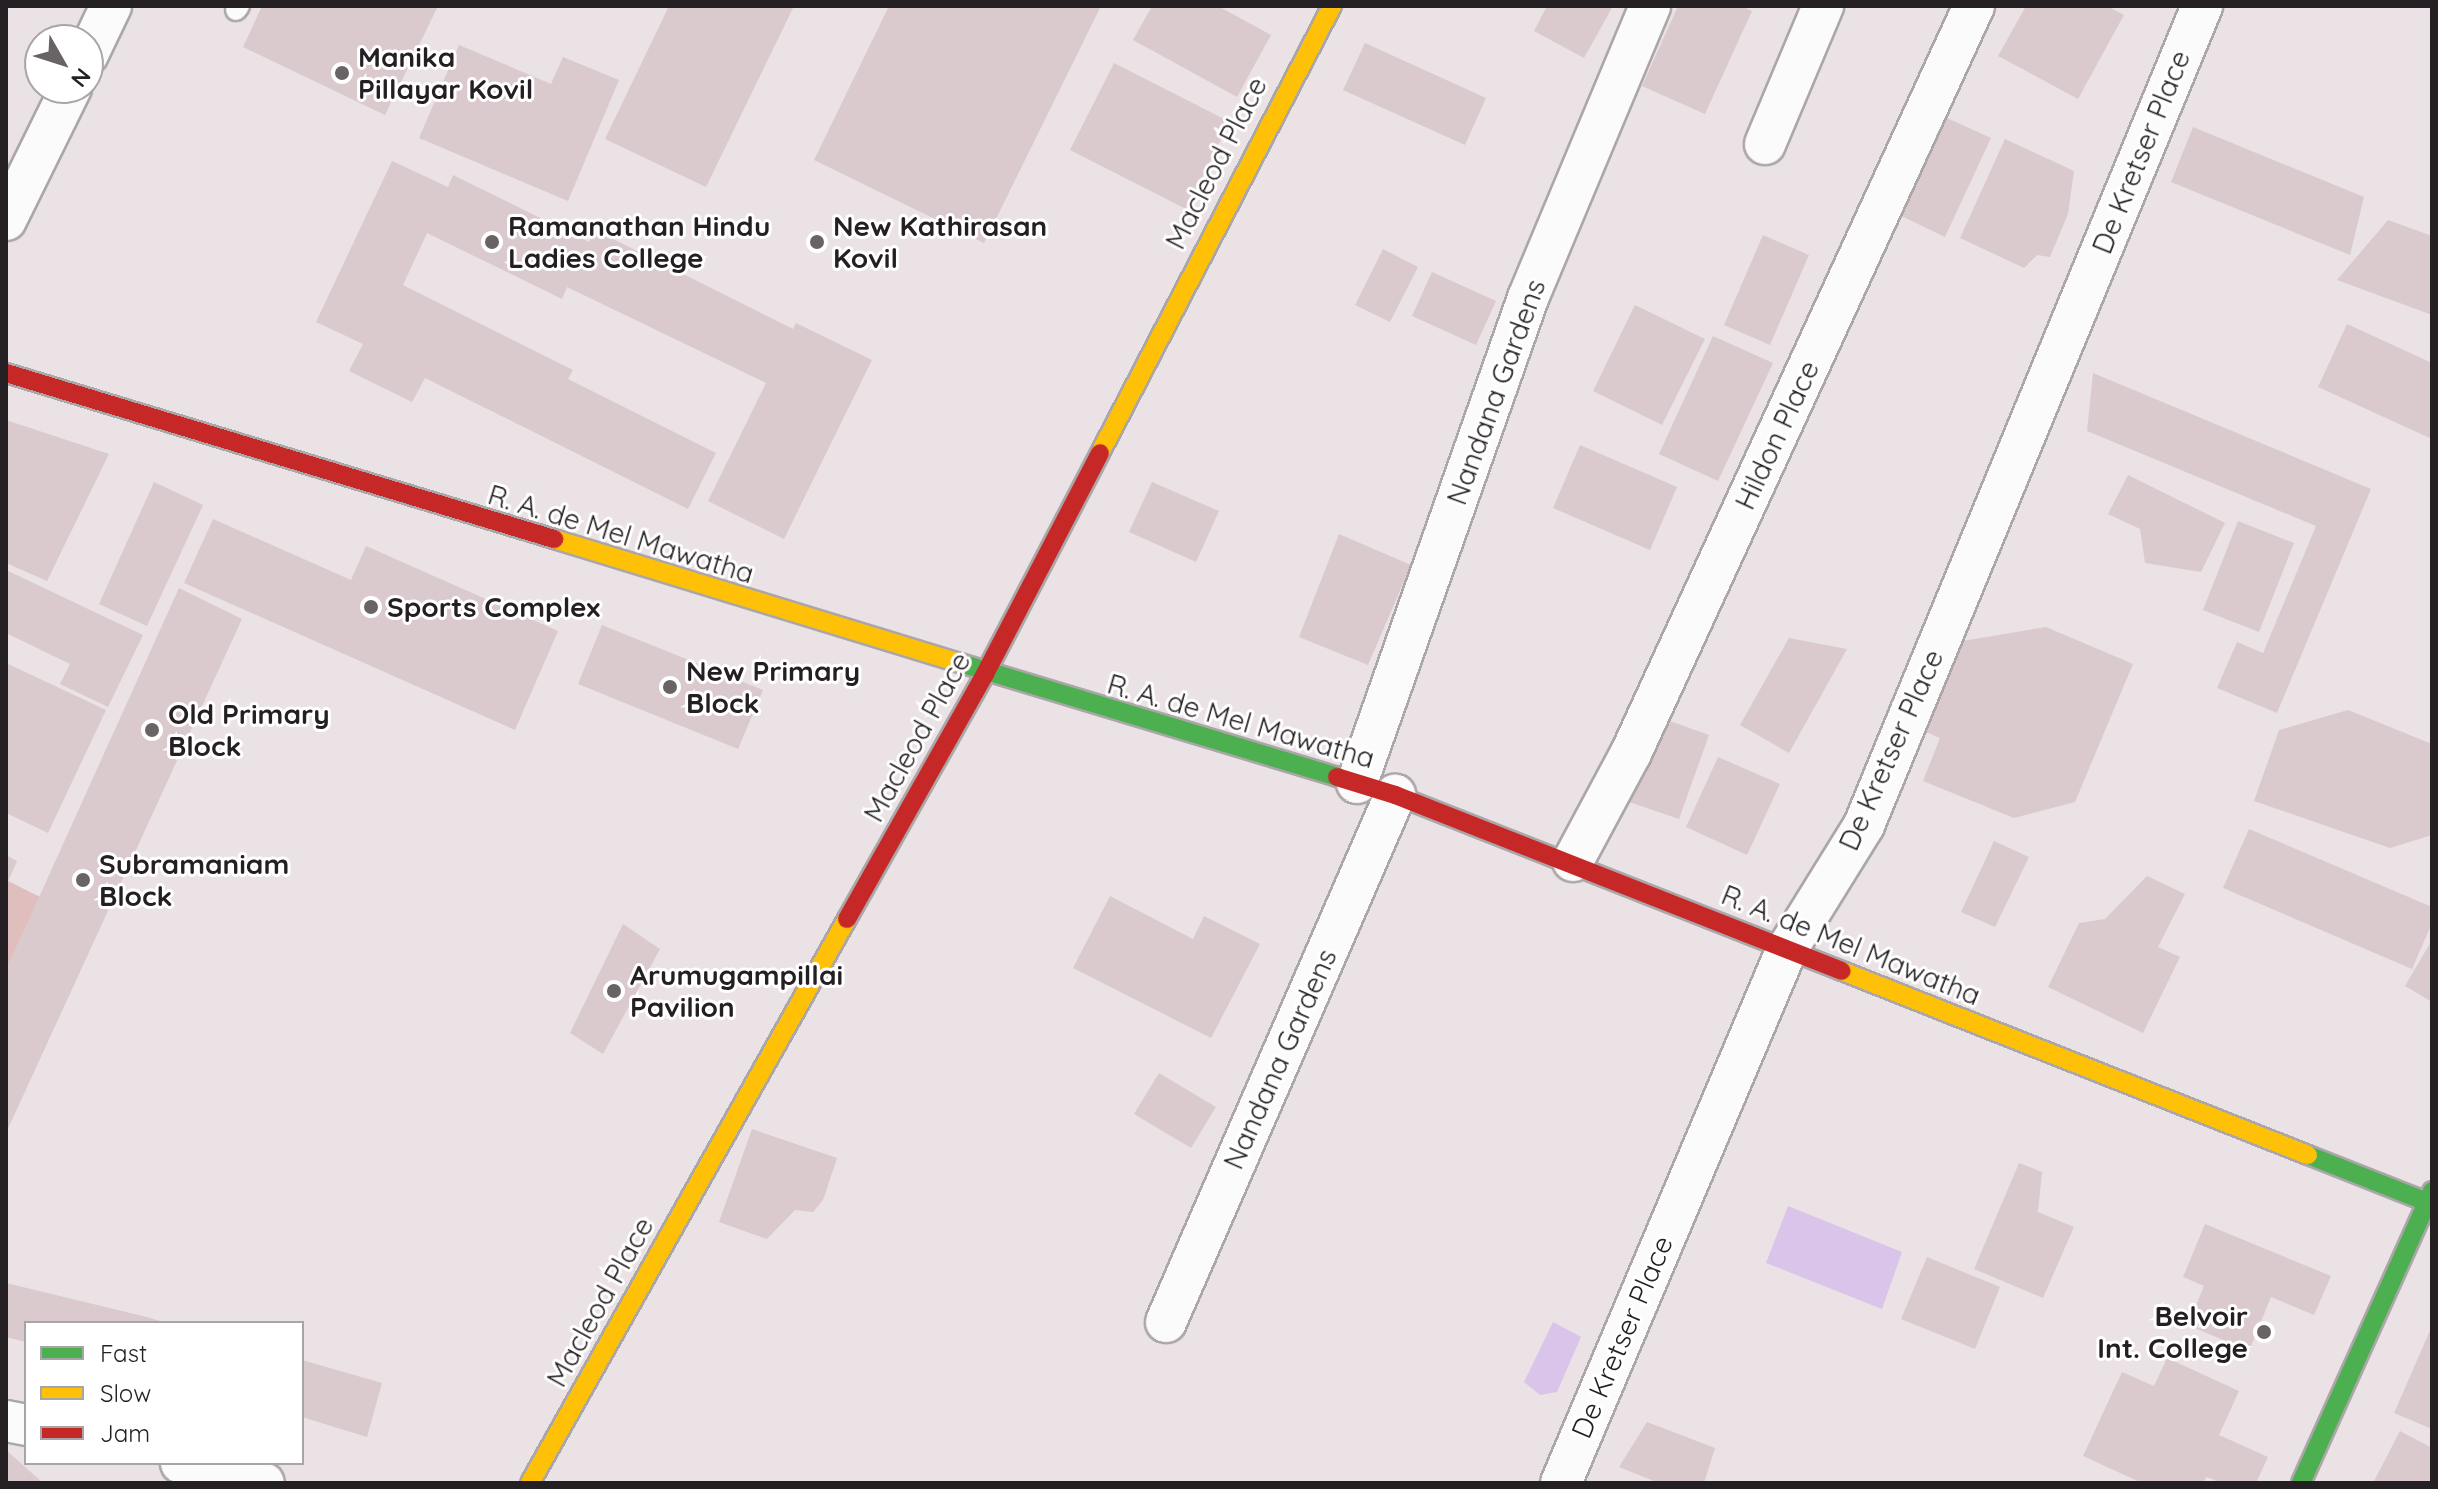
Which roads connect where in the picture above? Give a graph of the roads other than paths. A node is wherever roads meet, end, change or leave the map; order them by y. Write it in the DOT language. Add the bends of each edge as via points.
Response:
graph roads {
  1 [pos="1332,6"];
  2 [pos="1650,6"];
  3 [pos="1823,6"];
  4 [pos="1974,6"];
  5 [pos="2202,6"];
  6 [pos="63,104"];
  7 [pos="1765,144"];
  8 [pos="6,220"];
  9 [pos="6,373"];
  10 [pos="985,674"];
  11 [pos="1357,783"];
  12 [pos="1395,795"];
  13 [pos="1573,861"];
  14 [pos="1786,951"];
  15 [pos="2431,1199"];
  16 [pos="1166,1322"];
  17 [pos="189,1465"];
  18 [pos="264,1483"];
  19 [pos="530,1483"];
  20 [pos="1561,1483"];
  21 [pos="2301,1483"];
  1 -- 10 [label="main road, Macleod Place"];
  2 -- 11 [label="street, Nandana Gardens" via="1528,298"];
  3 -- 7 [label="street"];
  4 -- 13 [label="street, Hildon Place" via="1631,753"];
  5 -- 14 [label="street, De Kretser Place" via="1864,825"];
  6 -- 8 [label="street"];
  9 -- 10 [label="main road, R. A. de Mel Mawatha"];
  10 -- 11 [label="main road, R. A. de Mel Mawatha"];
  10 -- 19 [label="main road, Macleod Place"];
  11 -- 12 [label="main road, R. A. de Mel Mawatha"];
  12 -- 13 [label="main road, R. A. de Mel Mawatha"];
  12 -- 16 [label="street, Nandana Gardens"];
  13 -- 14 [label="main road, R. A. de Mel Mawatha"];
  14 -- 15 [label="main road, R. A. de Mel Mawatha"];
  14 -- 20 [label="street, De Kretser Place"];
  15 -- 21 [label="main road"];
  17 -- 18 [label="street"];
}
